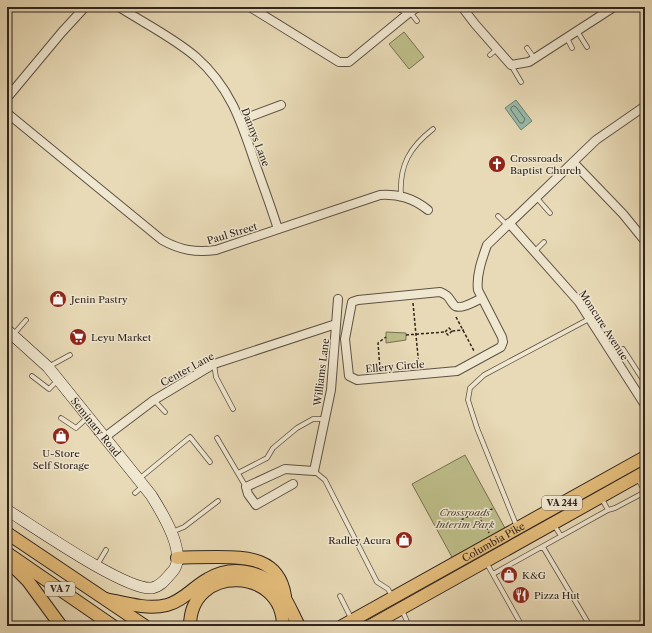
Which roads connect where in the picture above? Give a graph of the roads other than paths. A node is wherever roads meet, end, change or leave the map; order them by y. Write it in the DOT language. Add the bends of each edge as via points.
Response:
graph roads {
  1 [pos="85,7"];
  2 [pos="119,7"];
  3 [pos="250,7"];
  4 [pos="400,7"];
  5 [pos="418,7"];
  6 [pos="462,7"];
  7 [pos="614,7"];
  8 [pos="410,12"];
  9 [pos="417,21"];
  10 [pos="577,31"];
  11 [pos="566,38"];
  12 [pos="587,47"];
  13 [pos="527,48"];
  14 [pos="572,48"];
  15 [pos="497,49"];
  16 [pos="490,55"];
  17 [pos="534,58"];
  18 [pos="511,65"];
  19 [pos="522,82"];
  20 [pos="7,98"];
  21 [pos="281,105"];
  22 [pos="645,106"];
  23 [pos="7,113"];
  24 [pos="241,120"];
  25 [pos="433,129"];
  26 [pos="573,162"];
  27 [pos="401,196"];
  28 [pos="536,197"];
  29 [pos="428,210"];
  30 [pos="550,213"];
  31 [pos="498,216"];
  32 [pos="508,224"];
  33 [pos="278,229"];
  34 [pos="645,241"];
  35 [pos="544,242"];
  36 [pos="534,252"];
  37 [pos="482,298"];
  38 [pos="338,299"];
  39 [pos="590,318"];
  40 [pos="26,320"];
  41 [pos="336,324"];
  42 [pos="9,336"];
  43 [pos="70,355"];
  44 [pos="612,356"];
  45 [pos="214,364"];
  46 [pos="48,368"];
  47 [pos="32,376"];
  48 [pos="65,383"];
  49 [pos="645,383"];
  50 [pos="154,400"];
  51 [pos="645,405"];
  52 [pos="232,409"];
  53 [pos="165,412"];
  54 [pos="88,417"];
  55 [pos="61,418"];
  56 [pos="325,419"];
  57 [pos="105,437"];
  58 [pos="218,438"];
  59 [pos="645,457"];
  60 [pos="210,462"];
  61 [pos="314,471"];
  62 [pos="238,473"];
  63 [pos="641,474"];
  64 [pos="293,484"];
  65 [pos="139,486"];
  66 [pos="246,487"];
  67 [pos="645,492"];
  68 [pos="601,497"];
  69 [pos="218,501"];
  70 [pos="7,510"];
  71 [pos="608,510"];
  72 [pos="553,523"];
  73 [pos="518,528"];
  74 [pos="7,533"];
  75 [pos="171,534"];
  76 [pos="562,536"];
  77 [pos="543,546"];
  78 [pos="106,550"];
  79 [pos="478,550"];
  80 [pos="7,553"];
  81 [pos="177,558"];
  82 [pos="7,560"];
  83 [pos="485,561"];
  84 [pos="97,566"];
  85 [pos="493,574"];
  86 [pos="168,575"];
  87 [pos="340,596"];
  88 [pos="393,598"];
  89 [pos="106,599"];
  90 [pos="286,601"];
  91 [pos="401,609"];
  92 [pos="347,623"];
  93 [pos="61,626"];
  94 [pos="113,626"];
  95 [pos="145,626"];
  96 [pos="190,626"];
  97 [pos="283,626"];
  98 [pos="299,626"];
  99 [pos="370,626"];
  100 [pos="409,626"];
  101 [pos="522,626"];
  102 [pos="590,626"];
  1 -- 20 [label="street"];
  2 -- 24 [label="street, Dannys Lane" via="195,56 218,81"];
  3 -- 8 [label="street" via="339,62 349,62"];
  4 -- 8 [label="street"];
  5 -- 8 [label="street"];
  6 -- 15 [label="street"];
  7 -- 10 [label="street"];
  8 -- 9 [label="lane"];
  10 -- 11 [label="street"];
  10 -- 12 [label="lane"];
  11 -- 14 [label="lane"];
  11 -- 17 [label="street"];
  13 -- 17 [label="lane"];
  15 -- 16 [label="lane"];
  15 -- 18 [label="street"];
  17 -- 18 [label="street" via="529,62"];
  18 -- 19 [label="lane"];
  21 -- 24 [label="street"];
  22 -- 26 [label="street, Ellery Circle" via="596,140"];
  23 -- 33 [label="street, Paul Street" via="162,240 174,247 195,252 216,250"];
  24 -- 33 [label="street, Dannys Lane"];
  25 -- 27 [label="lane" via="420,139 406,158 400,187"];
  26 -- 28 [label="street, Ellery Circle"];
  26 -- 34 [label="street"];
  27 -- 29 [label="street, Paul Street" via="416,201"];
  27 -- 33 [label="street, Paul Street" via="375,196"];
  28 -- 30 [label="lane"];
  28 -- 32 [label="street, Ellery Circle"];
  31 -- 32 [label="lane"];
  32 -- 36 [label="street, Moncure Avenue"];
  32 -- 37 [label="street, Ellery Circle" via="487,245 477,285"];
  35 -- 36 [label="lane"];
  36 -- 39 [label="street, Moncure Avenue"];
  37 -- 37 [label="street, Ellery Circle" via="502,337 503,342 497,350 457,371 357,380 349,376 345,339 352,302 440,292 447,294 454,305 463,307"];
  38 -- 41 [label="street, Williams Lane"];
  39 -- 44 [label="street, Moncure Avenue"];
  39 -- 73 [label="lane" via="484,375 470,388 468,400 477,428"];
  40 -- 42 [label="lane"];
  41 -- 45 [label="street, Center Lane"];
  41 -- 56 [label="street, Williams Lane" via="331,390"];
  42 -- 46 [label="street, Seminary Road"];
  43 -- 46 [label="lane"];
  44 -- 49 [label="lane" via="623,349"];
  44 -- 51 [label="street, Moncure Avenue"];
  45 -- 50 [label="street, Center Lane"];
  45 -- 52 [label="lane" via="216,378"];
  46 -- 48 [label="street, Seminary Road"];
  47 -- 48 [label="lane" via="49,389"];
  48 -- 54 [label="street, Seminary Road"];
  50 -- 53 [label="lane"];
  50 -- 57 [label="street, Center Lane"];
  54 -- 55 [label="lane" via="76,428"];
  54 -- 57 [label="street, Seminary Road"];
  56 -- 61 [label="street, Williams Lane"];
  56 -- 62 [label="lane" via="313,419 297,428 273,448 267,458"];
  57 -- 65 [label="street, Seminary Road"];
  58 -- 62 [label="lane"];
  59 -- 73 [label="main road, Columbia Pike / VA 244"];
  60 -- 65 [label="lane" via="190,437"];
  61 -- 66 [label="street" via="285,469"];
  61 -- 88 [label="lane" via="325,480 377,582 388,589"];
  62 -- 66 [label="lane"];
  63 -- 67 [label="lane"];
  63 -- 68 [label="main road, Columbia Pike / VA 244"];
  64 -- 66 [label="street" via="256,505"];
  65 -- 75 [label="street, Seminary Road" via="165,516"];
  67 -- 71 [label="lane"];
  68 -- 71 [label="lane"];
  68 -- 72 [label="main road, Columbia Pike / VA 244"];
  69 -- 75 [label="lane"];
  70 -- 84 [label="street" via="54,535"];
  71 -- 76 [label="lane"];
  72 -- 76 [label="lane"];
  72 -- 83 [label="main road, Columbia Pike / VA 244"];
  73 -- 79 [label="main road, Columbia Pike / VA 244"];
  74 -- 89 [label="main road, VA 7"];
  75 -- 81 [label="street, Seminary Road" via="177,545"];
  75 -- 86 [label="street, Seminary Road"];
  76 -- 77 [label="lane"];
  77 -- 85 [label="lane"];
  77 -- 102 [label="lane"];
  78 -- 84 [label="lane"];
  79 -- 83 [label="lane"];
  79 -- 88 [label="main road, Columbia Pike / VA 244"];
  80 -- 94 [label="main road, VA 7"];
  81 -- 86 [label="street" via="175,568"];
  81 -- 90 [label="main road" via="240,557 258,561 281,579"];
  82 -- 93 [label="main road" via="28,581"];
  83 -- 85 [label="lane"];
  83 -- 91 [label="main road, Columbia Pike / VA 244"];
  84 -- 86 [label="street" via="148,588 161,584"];
  85 -- 101 [label="lane"];
  87 -- 92 [label="lane"];
  88 -- 92 [label="main road, Columbia Pike / VA 244"];
  89 -- 90 [label="main road" via="147,606 167,605 189,594 209,578 229,571 239,571 249,572 269,581"];
  89 -- 95 [label="main road, VA 7"];
  90 -- 98 [label="main road"];
  91 -- 99 [label="main road, Columbia Pike / VA 244"];
  91 -- 100 [label="lane"];
  96 -- 97 [label="main road" via="195,605 204,592 219,583 237,580 258,585 272,596 281,612"];
}
